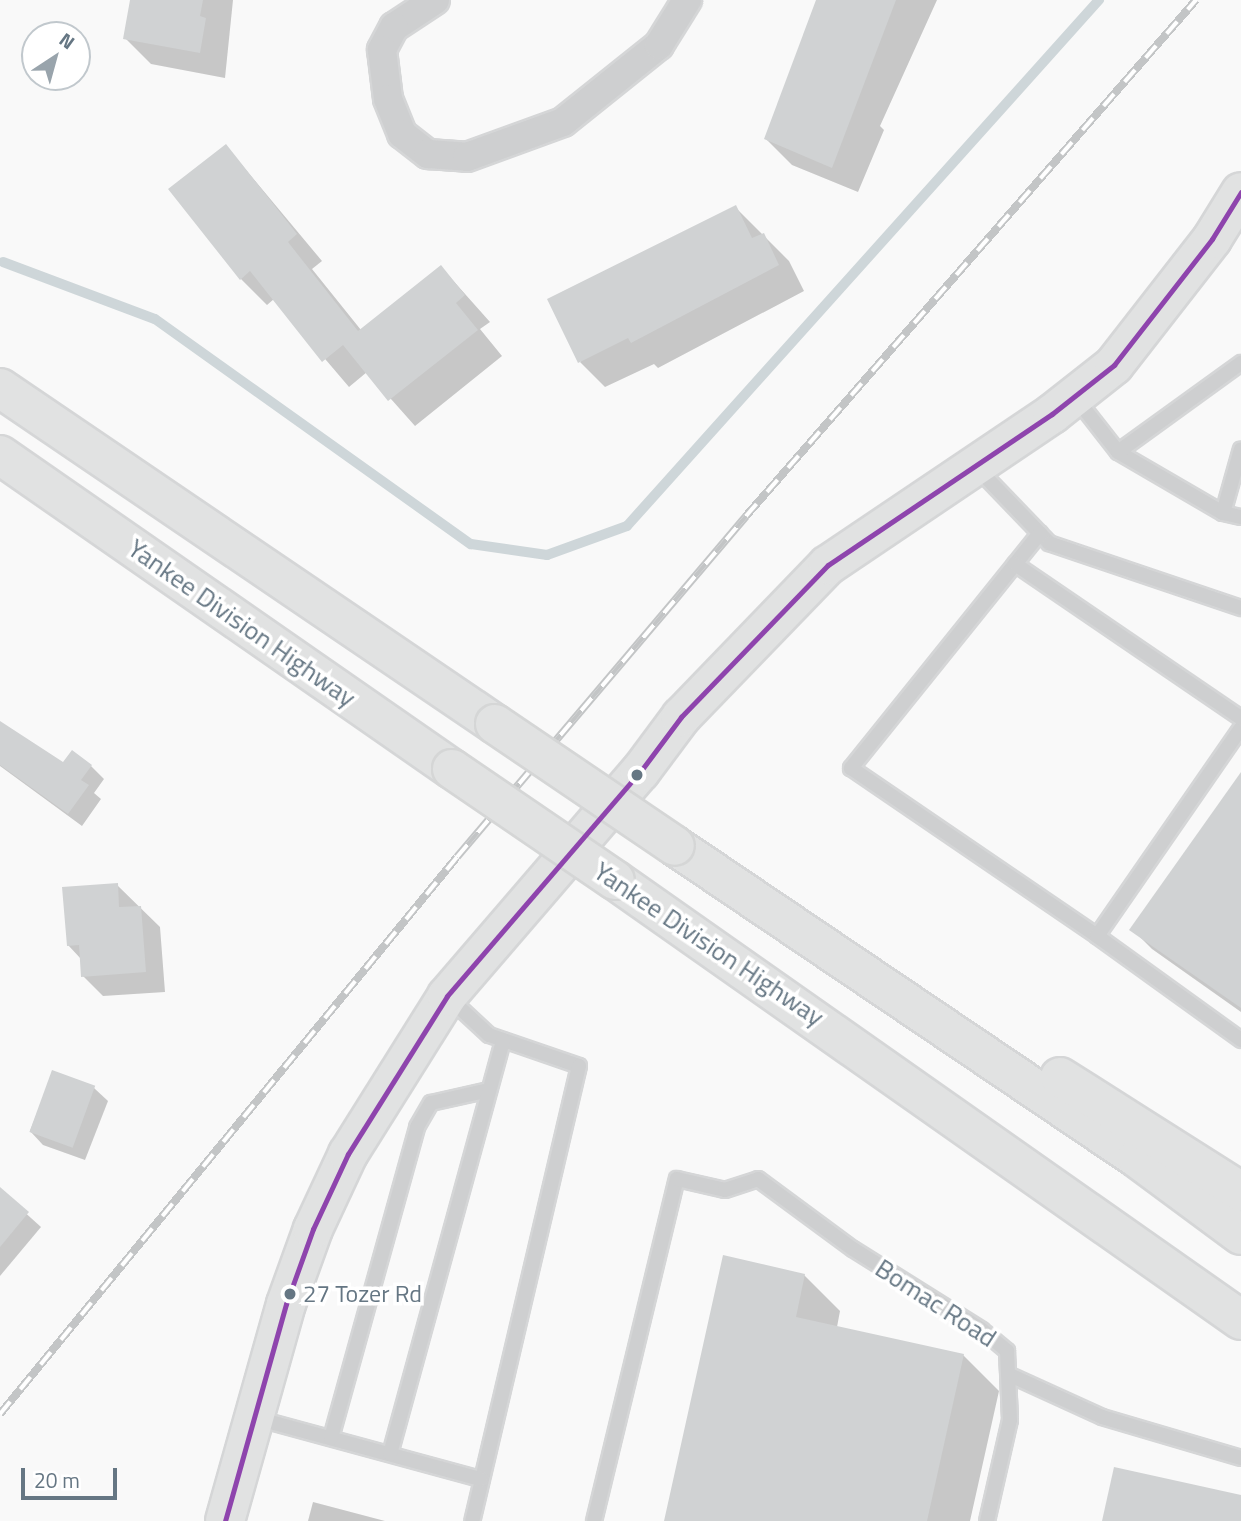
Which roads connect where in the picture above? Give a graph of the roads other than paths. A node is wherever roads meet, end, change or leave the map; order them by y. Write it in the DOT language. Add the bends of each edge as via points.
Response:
graph roads {
  1 [pos="436,0"];
  2 [pos="687,0"];
  3 [pos="1241,192"];
  4 [pos="1241,363"];
  5 [pos="0,388"];
  6 [pos="1074,396"];
  7 [pos="1241,449"];
  8 [pos="1118,452"];
  9 [pos="0,455"];
  10 [pos="974,465"];
  11 [pos="1223,513"];
  12 [pos="1241,517"];
  13 [pos="1040,533"];
  14 [pos="1015,564"];
  15 [pos="1241,608"];
  16 [pos="1241,718"];
  17 [pos="1241,728"];
  18 [pos="675,846"];
  19 [pos="1097,936"];
  20 [pos="447,996"];
  21 [pos="503,1040"];
  22 [pos="1241,1040"];
  23 [pos="489,1090"];
  24 [pos="1241,1192"];
  25 [pos="1241,1235"];
  26 [pos="1241,1320"];
  27 [pos="1010,1375"];
  28 [pos="254,1417"];
  29 [pos="331,1438"];
  30 [pos="390,1454"];
  31 [pos="1241,1458"];
  32 [pos="481,1479"];
  33 [pos="225,1521"];
  34 [pos="472,1521"];
  35 [pos="594,1521"];
  36 [pos="987,1521"];
  1 -- 2 [label="street" via="394,27 382,50 388,99 402,134 428,154 467,157 563,122 659,45"];
  3 -- 6 [label="main road" via="1158,312 1114,365"];
  4 -- 8 [label="lane"];
  5 -- 18 [label="main road, bridge"];
  6 -- 8 [label="lane"];
  6 -- 10 [label="main road"];
  7 -- 11 [label="lane"];
  8 -- 11 [label="lane"];
  9 -- 26 [label="main road, Yankee Division Highway, bridge"];
  10 -- 13 [label="lane"];
  10 -- 20 [label="main road" via="828,565 681,717 640,772"];
  11 -- 12 [label="lane"];
  13 -- 14 [label="lane"];
  13 -- 15 [label="lane" via="1049,543"];
  14 -- 16 [label="lane"];
  14 -- 19 [label="lane" via="851,768"];
  17 -- 19 [label="lane"];
  18 -- 24 [label="main road" via="1120,1113"];
  18 -- 25 [label="main road" via="1137,1158"];
  19 -- 22 [label="lane"];
  20 -- 21 [label="lane" via="489,1035"];
  20 -- 28 [label="main road" via="348,1154 313,1229"];
  21 -- 23 [label="lane"];
  21 -- 32 [label="lane" via="579,1066"];
  23 -- 29 [label="lane" via="431,1103 417,1127"];
  23 -- 30 [label="lane"];
  27 -- 31 [label="lane" via="1102,1417"];
  27 -- 35 [label="lane, Bomac Road" via="1007,1351 982,1330 853,1249 758,1179 724,1189 677,1179"];
  27 -- 36 [label="lane, Bomac Road" via="1010,1420"];
  28 -- 29 [label="lane"];
  28 -- 33 [label="main road"];
  29 -- 30 [label="lane"];
  30 -- 32 [label="lane"];
  32 -- 34 [label="lane"];
}
